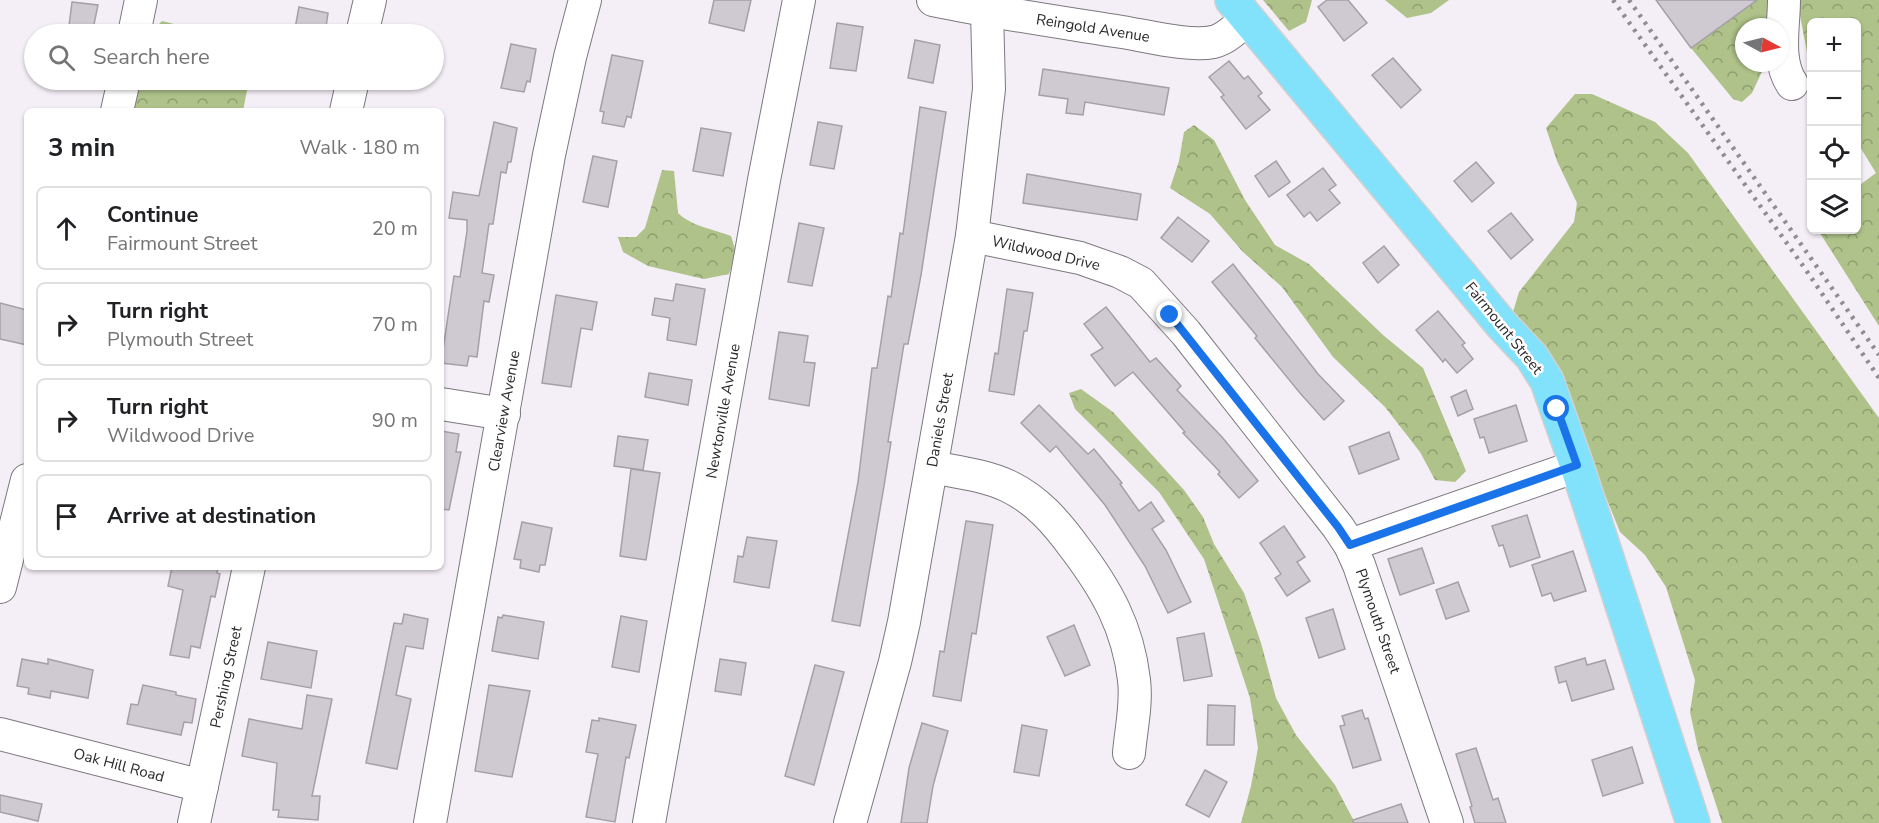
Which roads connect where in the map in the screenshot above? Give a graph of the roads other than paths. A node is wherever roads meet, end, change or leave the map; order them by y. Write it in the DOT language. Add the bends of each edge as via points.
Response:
graph roads {
  1 [pos="141,0"];
  2 [pos="370,0"];
  3 [pos="585,0"];
  4 [pos="799,0"];
  5 [pos="933,0"];
  6 [pos="1784,0"];
  7 [pos="1239,10"];
  8 [pos="987,11"];
  9 [pos="136,24"];
  10 [pos="364,24"];
  11 [pos="1791,84"];
  12 [pos="122,90"];
  13 [pos="351,90"];
  14 [pos="118,108"];
  15 [pos="347,108"];
  16 [pos="972,236"];
  17 [pos="444,404"];
  18 [pos="504,414"];
  19 [pos="1577,465"];
  20 [pos="932,467"];
  21 [pos="24,492"];
  22 [pos="1350,545"];
  23 [pos="248,570"];
  24 [pos="0,587"];
  25 [pos="0,734"];
  26 [pos="1129,753"];
  27 [pos="202,786"];
  28 [pos="194,823"];
  29 [pos="430,823"];
  30 [pos="649,823"];
  31 [pos="850,823"];
  32 [pos="1447,823"];
  33 [pos="1693,823"];
  1 -- 9 [label="street"];
  2 -- 10 [label="street"];
  3 -- 18 [label="street, Clearview Avenue" via="549,155"];
  4 -- 30 [label="street, Newtonville Avenue"];
  5 -- 8 [label="street, Reingold Avenue"];
  6 -- 11 [label="street" via="1782,62"];
  7 -- 8 [label="street, Reingold Avenue" via="1220,39 1204,43 1149,38"];
  7 -- 19 [label="main road, Fairmount Street" via="1532,357 1547,381"];
  8 -- 16 [label="street, Daniels Street" via="988,89"];
  12 -- 14 [label="street"];
  13 -- 15 [label="street"];
  16 -- 20 [label="street, Daniels Street"];
  16 -- 22 [label="street, Wildwood Drive" via="1080,258 1142,283"];
  17 -- 18 [label="street"];
  18 -- 29 [label="street, Clearview Avenue"];
  19 -- 22 [label="street"];
  19 -- 33 [label="main road, Fairmount Street"];
  20 -- 26 [label="street" via="992,480 1020,492 1052,518 1093,572 1115,610 1130,654 1135,690"];
  20 -- 31 [label="street, Daniels Street" via="896,662"];
  21 -- 24 [label="street"];
  22 -- 32 [label="street, Plymouth Street"];
  23 -- 27 [label="street, Pershing Street"];
  25 -- 27 [label="street, Oak Hill Road"];
  27 -- 28 [label="street"];
}
